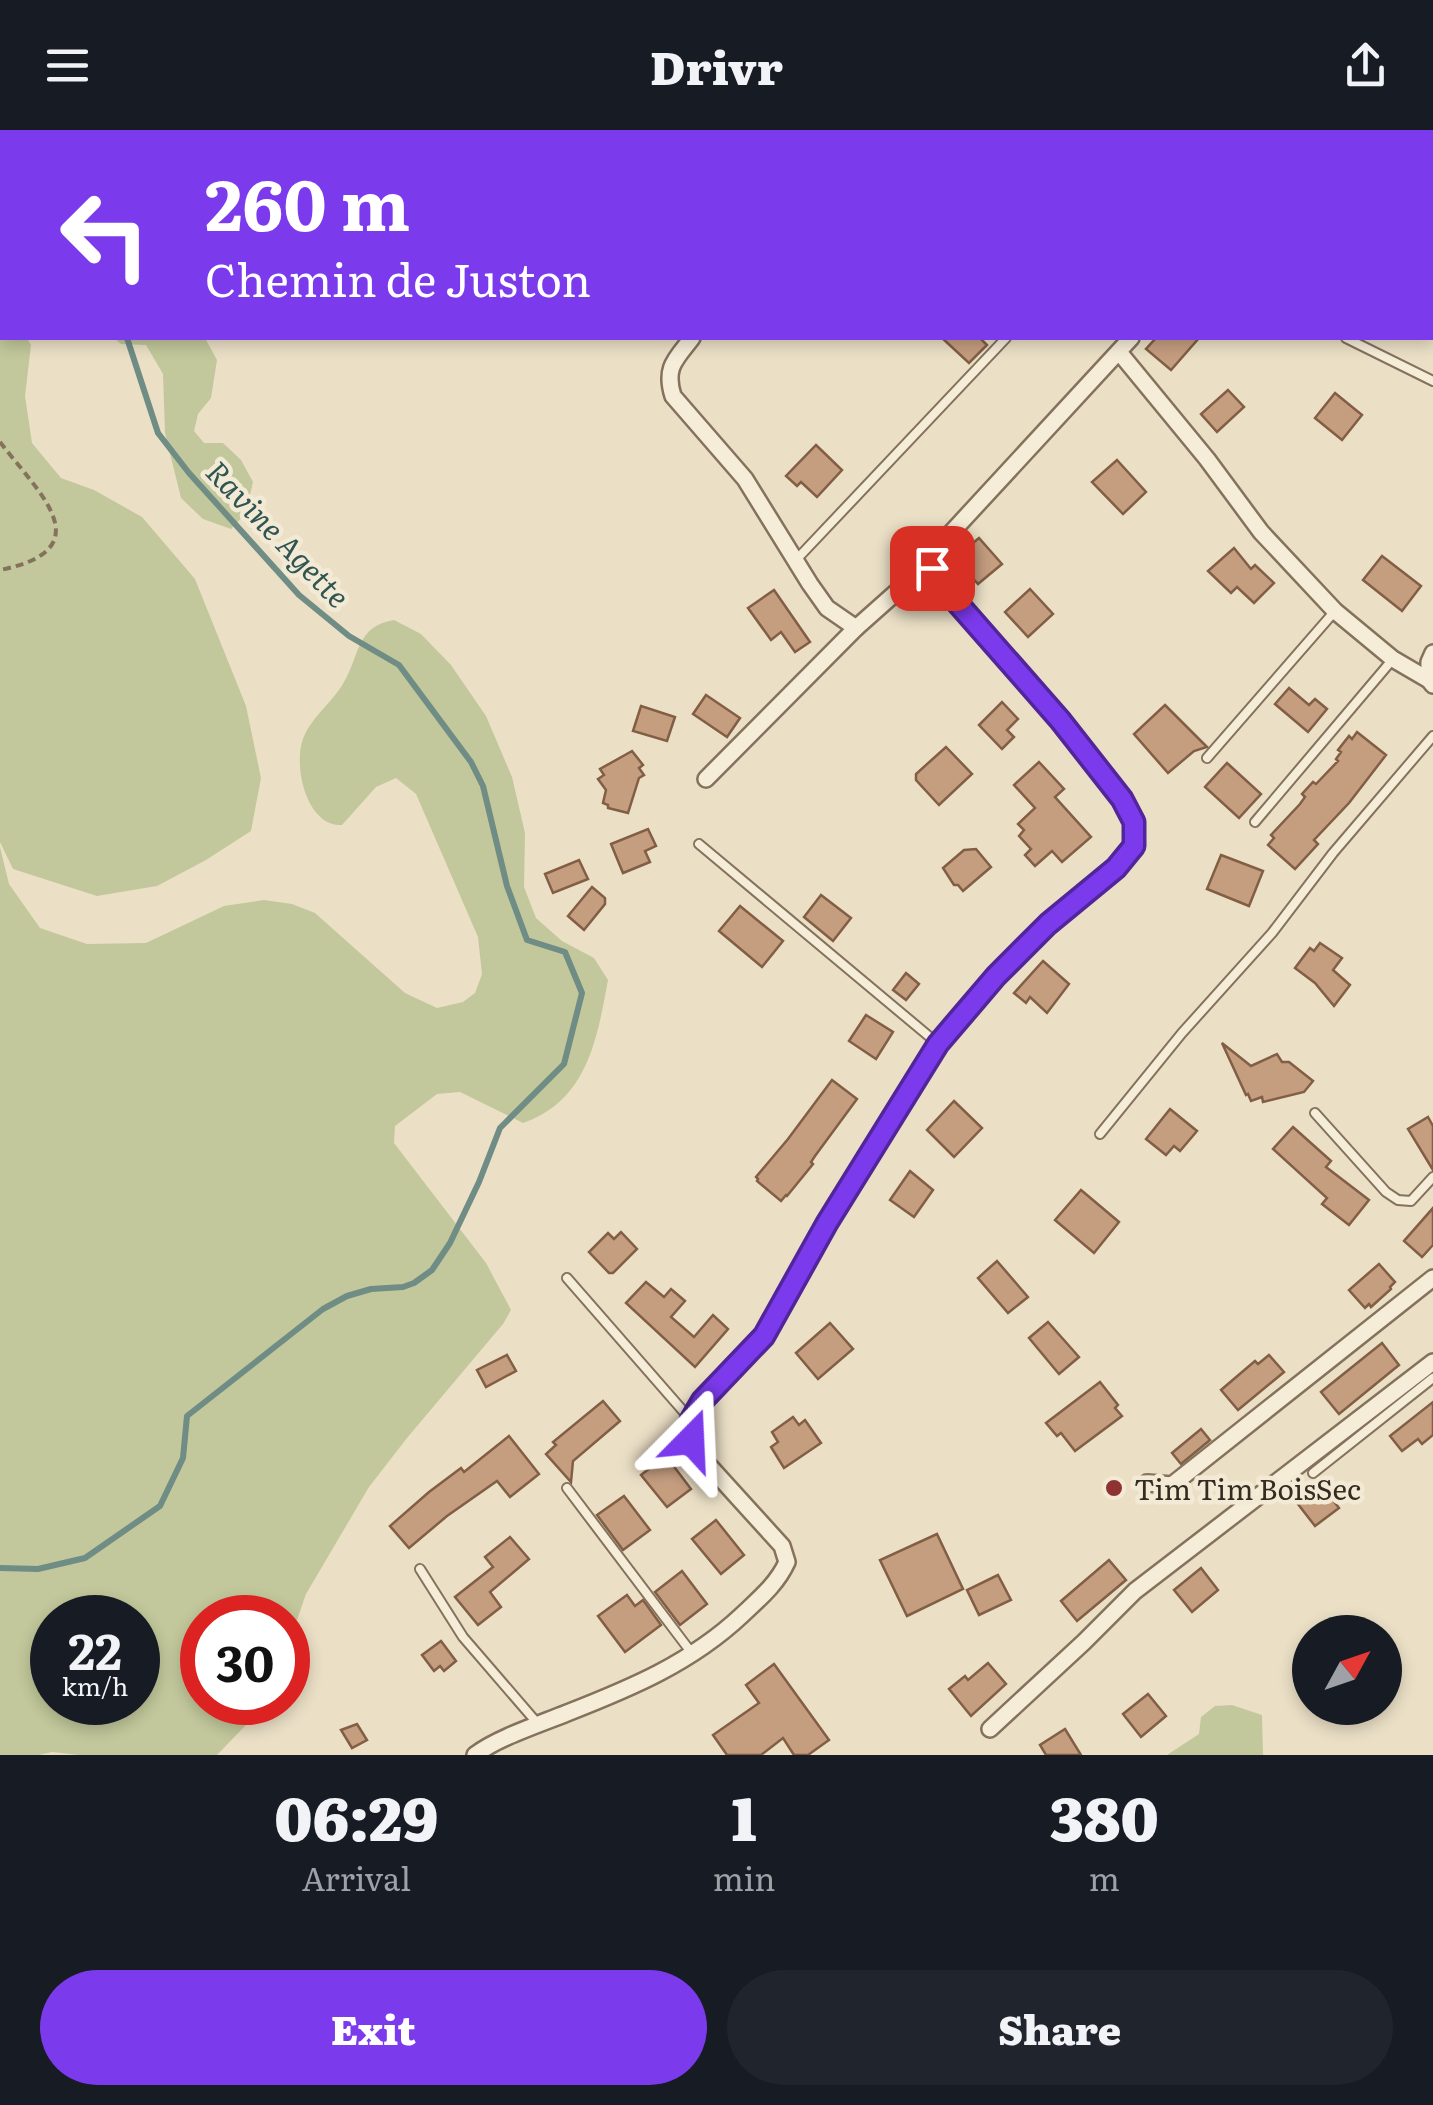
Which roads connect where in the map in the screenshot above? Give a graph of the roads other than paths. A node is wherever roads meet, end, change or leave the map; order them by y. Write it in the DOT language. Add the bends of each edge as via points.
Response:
graph roads {
  1 [pos="690,340"];
  2 [pos="1004,340"];
  3 [pos="1129,340"];
  4 [pos="1352,340"];
  5 [pos="1119,352"];
  6 [pos="1433,381"];
  7 [pos="796,560"];
  8 [pos="932,568"];
  9 [pos="1335,611"];
  10 [pos="856,628"];
  11 [pos="1433,654"];
  12 [pos="1393,659"];
  13 [pos="1431,682"];
  14 [pos="1433,736"];
  15 [pos="1208,758"];
  16 [pos="706,779"];
  17 [pos="1255,822"];
  18 [pos="699,844"];
  19 [pos="938,1044"];
  20 [pos="1315,1113"];
  21 [pos="1100,1134"];
  22 [pos="1433,1177"];
  23 [pos="566,1278"];
  24 [pos="1433,1278"];
  25 [pos="1433,1362"];
  26 [pos="1433,1378"];
  27 [pos="691,1420"];
  28 [pos="1313,1473"];
  29 [pos="1147,1483"];
  30 [pos="568,1488"];
  31 [pos="420,1569"];
  32 [pos="693,1655"];
  33 [pos="538,1724"];
  34 [pos="990,1729"];
  35 [pos="475,1755"];
  1 -- 7 [label="street" via="671,365 673,396 745,479"];
  2 -- 7 [label="lane"];
  3 -- 5 [label="street"];
  4 -- 6 [label="lane"];
  5 -- 8 [label="street" via="938,546"];
  5 -- 9 [label="street" via="1261,532"];
  7 -- 10 [label="street" via="827,608"];
  8 -- 10 [label="street"];
  8 -- 19 [label="street" via="1060,720 1134,822 1134,846 1116,868 1048,924"];
  9 -- 12 [label="street"];
  9 -- 15 [label="lane"];
  10 -- 16 [label="street"];
  11 -- 13 [label="street"];
  12 -- 13 [label="street"];
  12 -- 17 [label="lane"];
  14 -- 21 [label="lane"];
  18 -- 19 [label="lane"];
  19 -- 27 [label="street" via="764,1336"];
  20 -- 22 [label="lane" via="1398,1200 1411,1201"];
  23 -- 27 [label="lane"];
  24 -- 29 [label="street" via="1172,1485"];
  25 -- 34 [label="street" via="1135,1591"];
  26 -- 28 [label="lane"];
  27 -- 32 [label="street" via="691,1440 702,1459 782,1546 787,1562 779,1580"];
  30 -- 32 [label="lane"];
  31 -- 33 [label="lane" via="463,1637"];
  32 -- 33 [label="street" via="636,1686"];
  33 -- 35 [label="street"];
}
